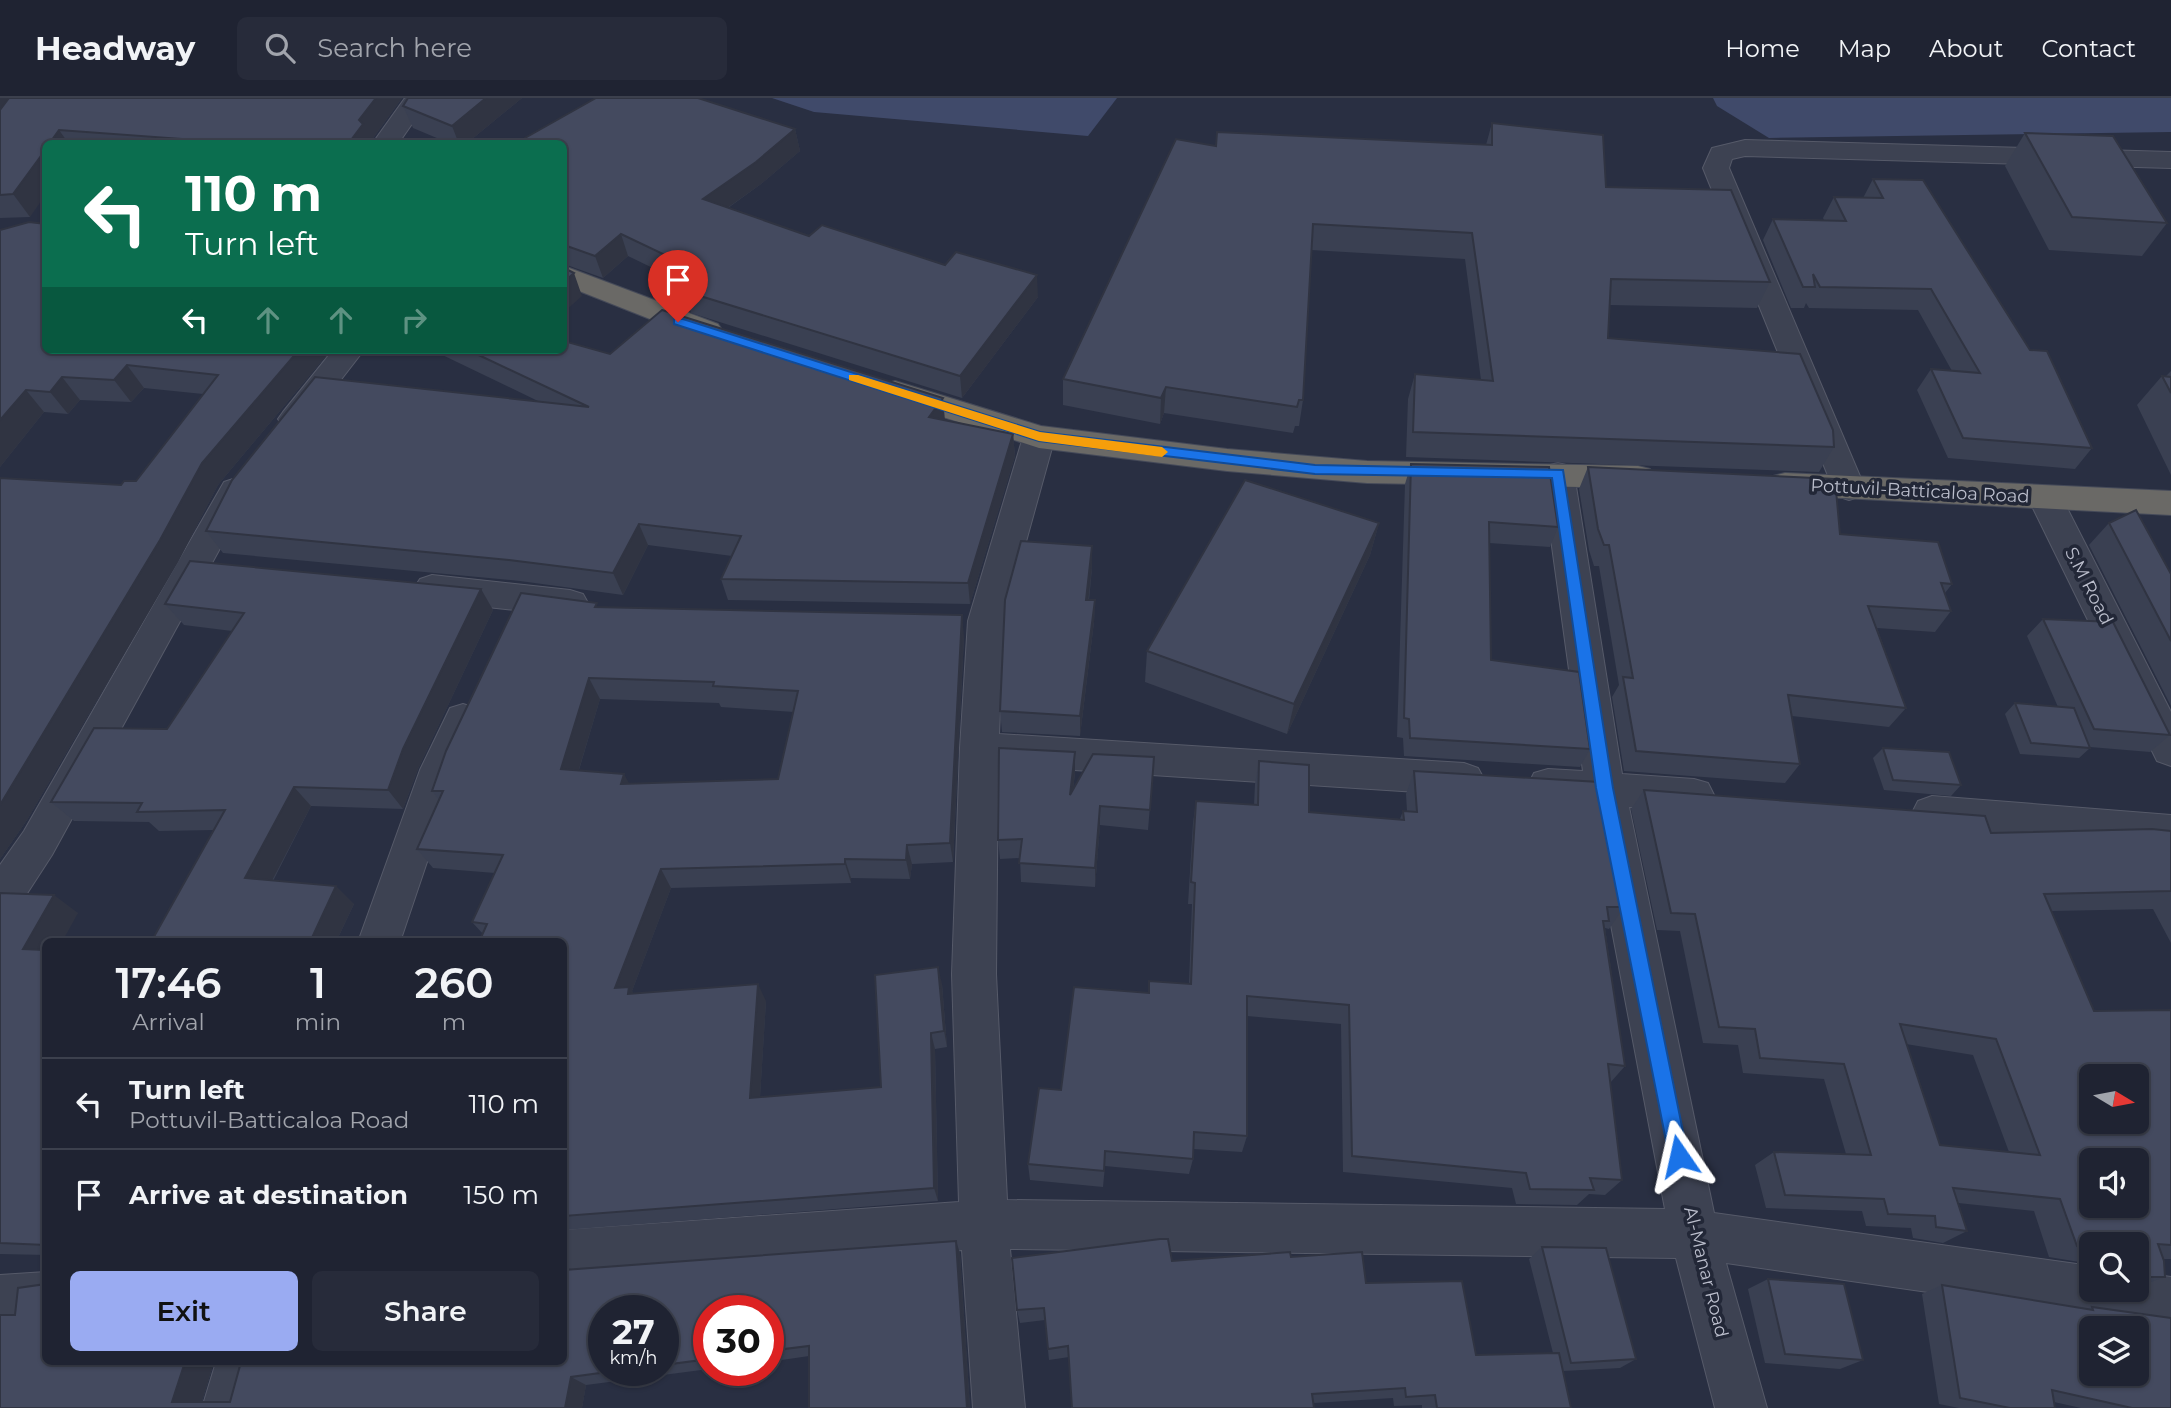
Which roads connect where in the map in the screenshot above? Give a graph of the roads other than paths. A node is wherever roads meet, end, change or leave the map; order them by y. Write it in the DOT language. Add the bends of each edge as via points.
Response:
graph roads {
  1 [pos="418,98"];
  2 [pos="388,140"];
  3 [pos="2171,160"];
  4 [pos="567,276"];
  5 [pos="743,342"];
  6 [pos="346,354"];
  7 [pos="872,383"];
  8 [pos="1039,437"];
  9 [pos="1558,474"];
  10 [pos="1663,478"];
  11 [pos="1756,483"];
  12 [pos="1849,488"];
  13 [pos="2045,498"];
  14 [pos="2171,503"];
  15 [pos="398,585"];
  16 [pos="520,597"];
  17 [pos="603,608"];
  18 [pos="502,634"];
  19 [pos="479,683"];
  20 [pos="979,748"];
  21 [pos="2171,750"];
  22 [pos="1605,788"];
  23 [pos="1729,798"];
  24 [pos="1895,811"];
  25 [pos="2171,832"];
  26 [pos="0,899"];
  27 [pos="380,938"];
  28 [pos="984,1224"];
  29 [pos="1695,1234"];
  30 [pos="567,1255"];
  31 [pos="42,1297"];
  32 [pos="0,1300"];
  33 [pos="2171,1302"];
  34 [pos="241,1365"];
  35 [pos="228,1408"];
  36 [pos="999,1408"];
  37 [pos="1741,1408"];
  1 -- 2 [label="street"];
  3 -- 12 [label="street" via="1745,148 1721,154 1716,168"];
  4 -- 5 [label="highway" via="678,322"];
  6 -- 26 [label="street" via="232,495 210,567"];
  7 -- 8 [label="highway"];
  8 -- 9 [label="highway" via="1315,469"];
  8 -- 20 [label="street" via="972,620"];
  9 -- 10 [label="highway"];
  9 -- 22 [label="street, Al-Manar Road"];
  11 -- 12 [label="highway, Pottuvil-Batticaloa Road"];
  12 -- 13 [label="highway, Pottuvil-Batticaloa Road"];
  13 -- 14 [label="highway, Pottuvil-Batticaloa Road"];
  13 -- 21 [label="street, S.M Road"];
  15 -- 16 [label="street"];
  16 -- 17 [label="street"];
  16 -- 18 [label="street"];
  19 -- 27 [label="street" via="439,770"];
  20 -- 22 [label="street"];
  20 -- 28 [label="street" via="974,974"];
  22 -- 23 [label="street"];
  22 -- 29 [label="street, Al-Manar Road"];
  24 -- 25 [label="street"];
  28 -- 29 [label="street"];
  28 -- 30 [label="street"];
  28 -- 36 [label="street"];
  29 -- 33 [label="street"];
  29 -- 37 [label="street, Al-Manar Road"];
  31 -- 32 [label="street"];
  34 -- 35 [label="street"];
}
